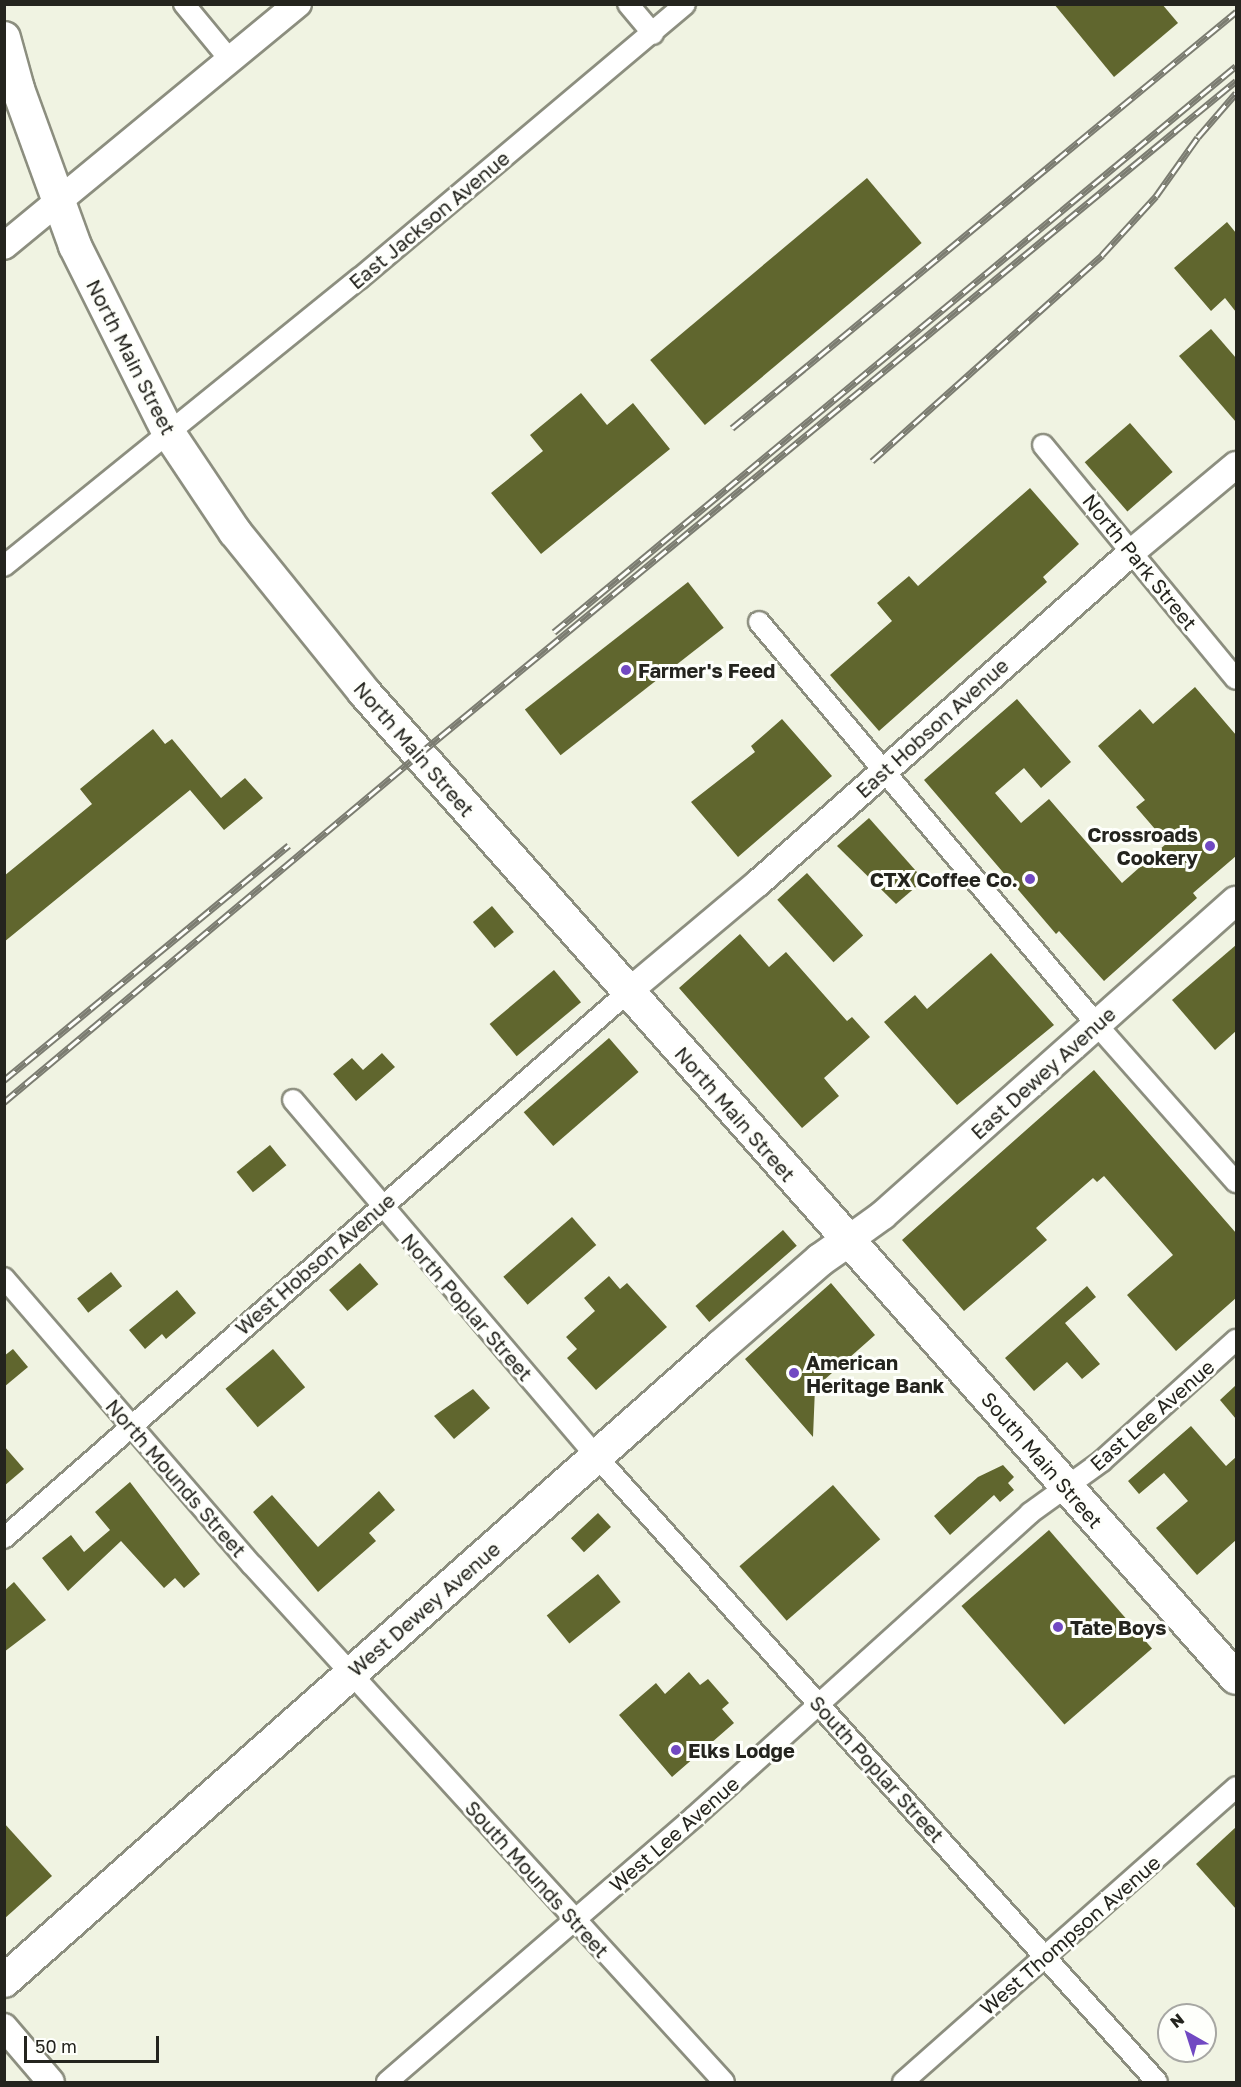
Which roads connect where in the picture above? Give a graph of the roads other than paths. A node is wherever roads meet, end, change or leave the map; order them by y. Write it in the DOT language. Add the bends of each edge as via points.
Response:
graph roads {
  1 [pos="184,4"];
  2 [pos="298,4"];
  3 [pos="628,4"];
  4 [pos="685,4"];
  5 [pos="653,34"];
  6 [pos="4,38"];
  7 [pos="231,61"];
  8 [pos="58,204"];
  9 [pos="4,246"];
  10 [pos="168,432"];
  11 [pos="1043,445"];
  12 [pos="1236,465"];
  13 [pos="1132,551"];
  14 [pos="4,566"];
  15 [pos="759,622"];
  16 [pos="1236,679"];
  17 [pos="882,772"];
  18 [pos="1236,901"];
  19 [pos="627,992"];
  20 [pos="1097,1025"];
  21 [pos="293,1100"];
  22 [pos="1236,1182"];
  23 [pos="380,1207"];
  24 [pos="847,1241"];
  25 [pos="4,1278"];
  26 [pos="1236,1340"];
  27 [pos="131,1427"];
  28 [pos="597,1457"];
  29 [pos="1066,1487"];
  30 [pos="4,1538"];
  31 [pos="350,1674"];
  32 [pos="1236,1678"];
  33 [pos="818,1705"];
  34 [pos="1236,1787"];
  35 [pos="574,1921"];
  36 [pos="1045,1954"];
  37 [pos="4,1981"];
  38 [pos="4,2027"];
  39 [pos="51,2082"];
  40 [pos="387,2082"];
  41 [pos="724,2082"];
  42 [pos="903,2082"];
  43 [pos="1157,2082"];
  1 -- 7 [label="street"];
  2 -- 7 [label="street"];
  3 -- 5 [label="street"];
  4 -- 5 [label="street, East Jackson Avenue"];
  5 -- 10 [label="street, East Jackson Avenue"];
  6 -- 8 [label="main road, North Main Street"];
  7 -- 8 [label="street"];
  8 -- 9 [label="street"];
  8 -- 10 [label="main road, North Main Street" via="107,314"];
  10 -- 14 [label="street, East Jackson Avenue"];
  10 -- 19 [label="main road, North Main Street" via="221,513 298,613"];
  11 -- 13 [label="street, North Park Street"];
  12 -- 13 [label="street, East Hobson Avenue"];
  13 -- 16 [label="street, North Park Street"];
  13 -- 17 [label="street, East Hobson Avenue"];
  15 -- 17 [label="street"];
  17 -- 19 [label="street, East Hobson Avenue"];
  17 -- 20 [label="street"];
  18 -- 20 [label="main road, East Dewey Avenue"];
  19 -- 23 [label="street, West Hobson Avenue"];
  19 -- 24 [label="main road, North Main Street"];
  20 -- 22 [label="street"];
  20 -- 24 [label="main road, East Dewey Avenue" via="883,1215"];
  21 -- 23 [label="street, North Poplar Street"];
  23 -- 27 [label="street, West Hobson Avenue"];
  23 -- 28 [label="street, North Poplar Street"];
  24 -- 28 [label="main road, West Dewey Avenue" via="820,1260"];
  24 -- 29 [label="main road, South Main Street"];
  25 -- 27 [label="street, North Mounds Street"];
  26 -- 29 [label="street, East Lee Avenue" via="1102,1461"];
  27 -- 30 [label="street, West Hobson Avenue"];
  27 -- 31 [label="street, North Mounds Street"];
  28 -- 31 [label="main road, West Dewey Avenue"];
  28 -- 33 [label="street, South Poplar Street"];
  29 -- 32 [label="main road, South Main Street"];
  29 -- 33 [label="street, West Lee Avenue" via="1037,1507"];
  31 -- 35 [label="street, South Mounds Street"];
  31 -- 37 [label="main road, West Dewey Avenue"];
  33 -- 35 [label="street, West Lee Avenue"];
  33 -- 36 [label="street, South Poplar Street"];
  34 -- 36 [label="street, West Thompson Avenue"];
  35 -- 40 [label="street, West Lee Avenue"];
  35 -- 41 [label="street, South Mounds Street"];
  36 -- 42 [label="street, West Thompson Avenue"];
  36 -- 43 [label="street, South Poplar Street"];
  38 -- 39 [label="street"];
}
